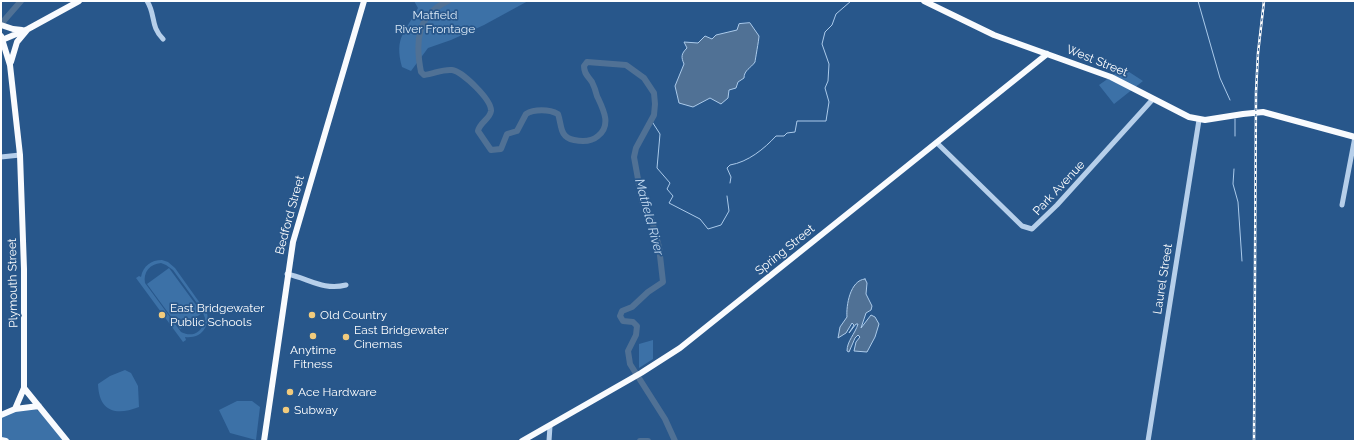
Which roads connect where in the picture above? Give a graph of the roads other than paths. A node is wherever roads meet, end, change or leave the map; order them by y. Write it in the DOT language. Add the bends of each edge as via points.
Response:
graph roads {
  1 [pos="79,1"];
  2 [pos="147,1"];
  3 [pos="364,1"];
  4 [pos="925,1"];
  5 [pos="2,25"];
  6 [pos="28,29"];
  7 [pos="2,38"];
  8 [pos="163,39"];
  9 [pos="1048,54"];
  10 [pos="10,65"];
  11 [pos="1153,99"];
  12 [pos="1199,120"];
  13 [pos="1355,137"];
  14 [pos="937,143"];
  15 [pos="20,155"];
  16 [pos="1,157"];
  17 [pos="1342,205"];
  18 [pos="287,274"];
  19 [pos="346,285"];
  20 [pos="24,388"];
  21 [pos="39,406"];
  22 [pos="15,409"];
  23 [pos="1,415"];
  24 [pos="550,426"];
  25 [pos="1,441"];
  26 [pos="6,441"];
  27 [pos="67,441"];
  28 [pos="264,441"];
  29 [pos="522,441"];
  30 [pos="549,441"];
  31 [pos="1148,441"];
  1 -- 6 [label="main road"];
  2 -- 8 [label="street" via="156,31"];
  3 -- 18 [label="main road, Bedford Street" via="302,208"];
  4 -- 9 [label="main road, West Street" via="994,34"];
  5 -- 6 [label="main road" via="15,30"];
  6 -- 7 [label="main road"];
  6 -- 10 [label="main road" via="17,42"];
  7 -- 10 [label="main road, Plymouth Street"];
  9 -- 11 [label="main road, West Street" via="1110,77"];
  9 -- 14 [label="main road, Spring Street"];
  10 -- 15 [label="main road, Plymouth Street"];
  11 -- 12 [label="main road, West Street"];
  11 -- 14 [label="street, Park Avenue" via="1058,205 1032,228 1022,226"];
  12 -- 13 [label="main road, West Street" via="1265,113"];
  12 -- 31 [label="street, Laurel Street"];
  13 -- 17 [label="street"];
  14 -- 24 [label="main road, Spring Street" via="680,348"];
  15 -- 16 [label="street"];
  15 -- 20 [label="main road, Plymouth Street" via="24,269"];
  18 -- 19 [label="street" via="329,287"];
  18 -- 28 [label="main road, Bedford Street"];
  20 -- 21 [label="main road"];
  20 -- 22 [label="main road, Plymouth Street"];
  21 -- 22 [label="main road"];
  21 -- 27 [label="main road"];
  22 -- 23 [label="main road"];
  24 -- 29 [label="main road, Spring Street"];
  24 -- 30 [label="street"];
  25 -- 26 [label="main road"];
}
